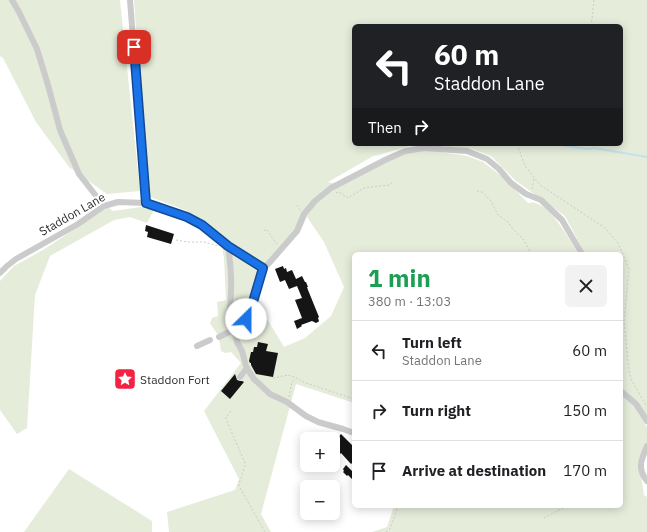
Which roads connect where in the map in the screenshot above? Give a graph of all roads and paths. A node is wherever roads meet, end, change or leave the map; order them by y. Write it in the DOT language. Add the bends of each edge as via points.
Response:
graph roads {
  1 [pos="12,0"];
  2 [pos="130,0"];
  3 [pos="594,0"];
  4 [pos="591,24"];
  5 [pos="518,146"];
  6 [pos="534,178"];
  7 [pos="393,182"];
  8 [pos="477,191"];
  9 [pos="334,193"];
  10 [pos="530,196"];
  11 [pos="146,203"];
  12 [pos="104,206"];
  13 [pos="264,231"];
  14 [pos="176,240"];
  15 [pos="226,244"];
  16 [pos="281,249"];
  17 [pos="529,252"];
  18 [pos="581,252"];
  19 [pos="622,252"];
  20 [pos="623,255"];
  21 [pos="263,268"];
  22 [pos="0,274"];
  23 [pos="233,333"];
  24 [pos="219,337"];
  25 [pos="210,340"];
  26 [pos="197,346"];
  27 [pos="247,368"];
  28 [pos="240,377"];
  29 [pos="273,378"];
  30 [pos="297,378"];
  31 [pos="623,392"];
  32 [pos="352,398"];
  33 [pos="283,400"];
  34 [pos="647,407"];
  35 [pos="231,411"];
  36 [pos="647,421"];
  37 [pos="351,432"];
  38 [pos="647,446"];
  39 [pos="647,481"];
  40 [pos="397,508"];
  41 [pos="563,508"];
  42 [pos="544,518"];
  43 [pos="389,530"];
  44 [pos="265,532"];
  45 [pos="386,532"];
  46 [pos="392,532"];
  1 -- 12 [label="street" via="37,48 60,130 79,174"];
  2 -- 11 [label="street"];
  3 -- 4 [label="path"];
  5 -- 6 [label="path" via="525,166"];
  6 -- 10 [label="path"];
  6 -- 19 [label="path" via="540,185 605,228 618,243"];
  7 -- 9 [label="path" via="390,185 364,188 348,198 339,192"];
  8 -- 17 [label="path" via="482,192 491,201 498,215 523,239"];
  10 -- 16 [label="street" via="511,183 487,159 466,151 424,148 405,151 331,188 304,214 297,231"];
  10 -- 18 [label="street" via="541,200 562,220"];
  11 -- 12 [label="street, Staddon Lane" via="118,202"];
  11 -- 15 [label="street, Staddon Lane" via="187,217"];
  12 -- 22 [label="street, Staddon Lane" via="78,224 16,259"];
  13 -- 16 [label="path" via="266,230"];
  14 -- 15 [label="path" via="218,246"];
  15 -- 21 [label="street, Staddon Lane"];
  15 -- 23 [label="street" via="231,267 230,324"];
  16 -- 21 [label="street"];
  20 -- 34 [label="path" via="629,269 624,321 629,371"];
  21 -- 23 [label="street" via="250,312"];
  23 -- 24 [label="street"];
  23 -- 27 [label="street"];
  25 -- 26 [label="street"];
  27 -- 28 [label="street"];
  27 -- 33 [label="street" via="254,379 270,394"];
  29 -- 30 [label="path" via="288,375"];
  30 -- 32 [label="path"];
  30 -- 33 [label="path" via="292,382 289,400"];
  31 -- 36 [label="street" via="636,404"];
  33 -- 37 [label="street" via="318,422"];
  35 -- 44 [label="path" via="226,419 245,463 239,486"];
  38 -- 39 [label="street" via="640,464 642,475"];
  40 -- 43 [label="path"];
  41 -- 42 [label="path"];
  43 -- 45 [label="path"];
  43 -- 46 [label="path"];
}
